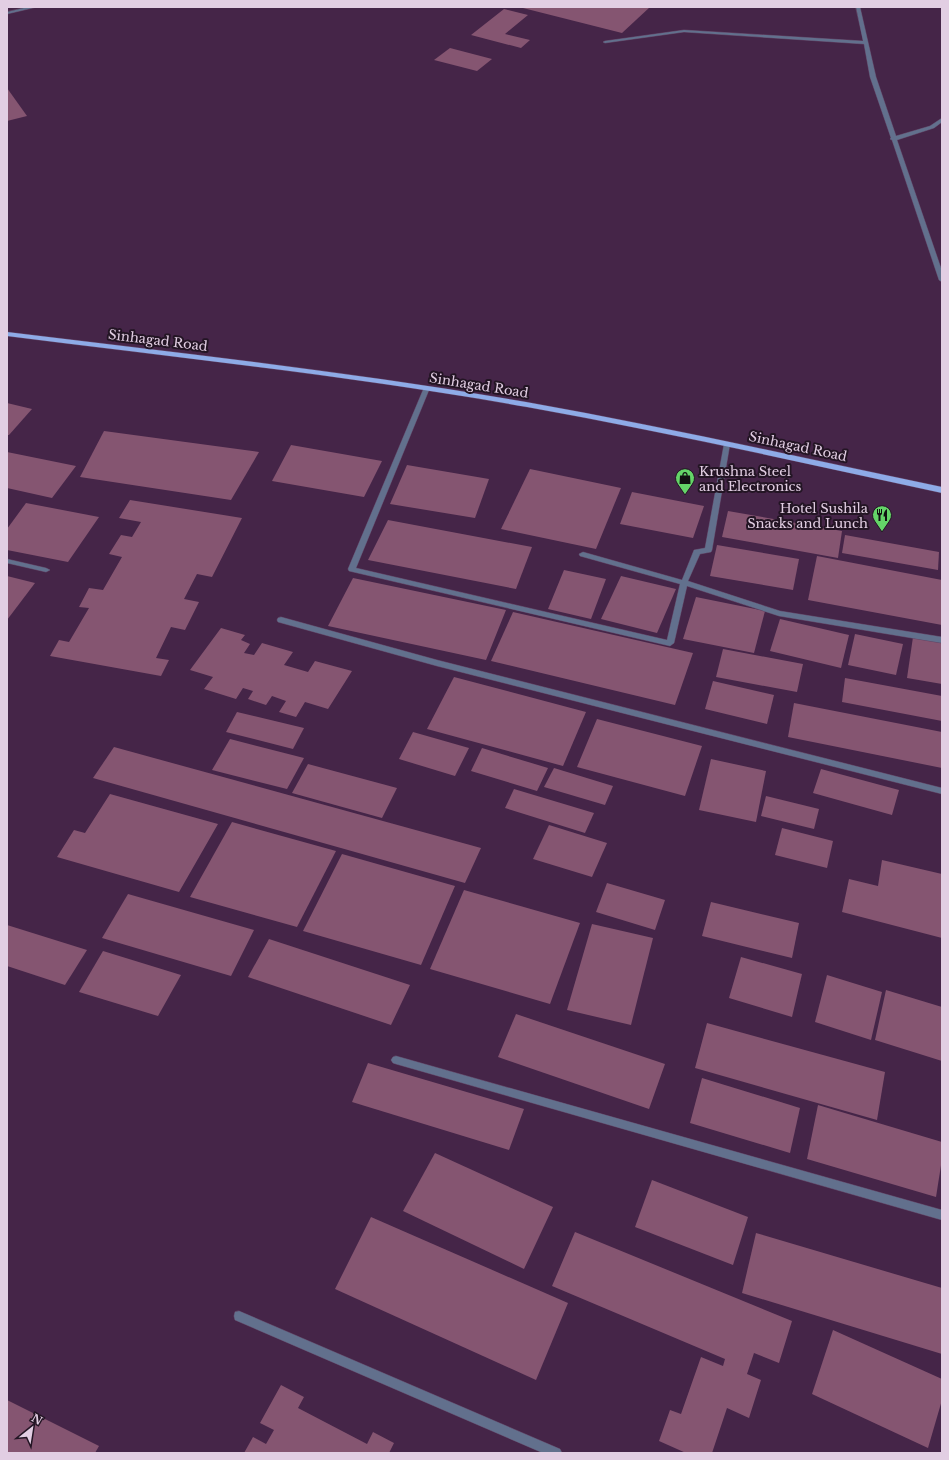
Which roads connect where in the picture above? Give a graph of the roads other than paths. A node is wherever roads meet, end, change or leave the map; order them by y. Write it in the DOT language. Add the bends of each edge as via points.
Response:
graph roads {
  1 [pos="35,7"];
  2 [pos="858,7"];
  3 [pos="7,13"];
  4 [pos="605,42"];
  5 [pos="866,43"];
  6 [pos="942,120"];
  7 [pos="893,138"];
  8 [pos="942,280"];
  9 [pos="7,334"];
  10 [pos="426,390"];
  11 [pos="727,444"];
  12 [pos="942,490"];
  13 [pos="582,554"];
  14 [pos="7,561"];
  15 [pos="46,570"];
  16 [pos="684,583"];
  17 [pos="281,620"];
  18 [pos="942,640"];
  19 [pos="942,791"];
  20 [pos="396,1060"];
  21 [pos="942,1215"];
  22 [pos="239,1316"];
  23 [pos="556,1453"];
  1 -- 3 [label="street"];
  2 -- 5 [label="street"];
  4 -- 5 [label="street" via="684,31"];
  5 -- 7 [label="street" via="873,77"];
  6 -- 7 [label="street" via="932,127"];
  7 -- 8 [label="street"];
  9 -- 10 [label="main road, Sinhagad Road" via="313,372"];
  10 -- 11 [label="main road, Sinhagad Road" via="524,404"];
  10 -- 16 [label="street" via="352,569 670,643"];
  11 -- 12 [label="main road, Sinhagad Road"];
  11 -- 16 [label="street" via="708,550 697,552"];
  13 -- 16 [label="street"];
  14 -- 15 [label="street"];
  16 -- 18 [label="street" via="779,612"];
  17 -- 19 [label="street" via="437,663"];
  20 -- 21 [label="street"];
  22 -- 23 [label="street"];
}
